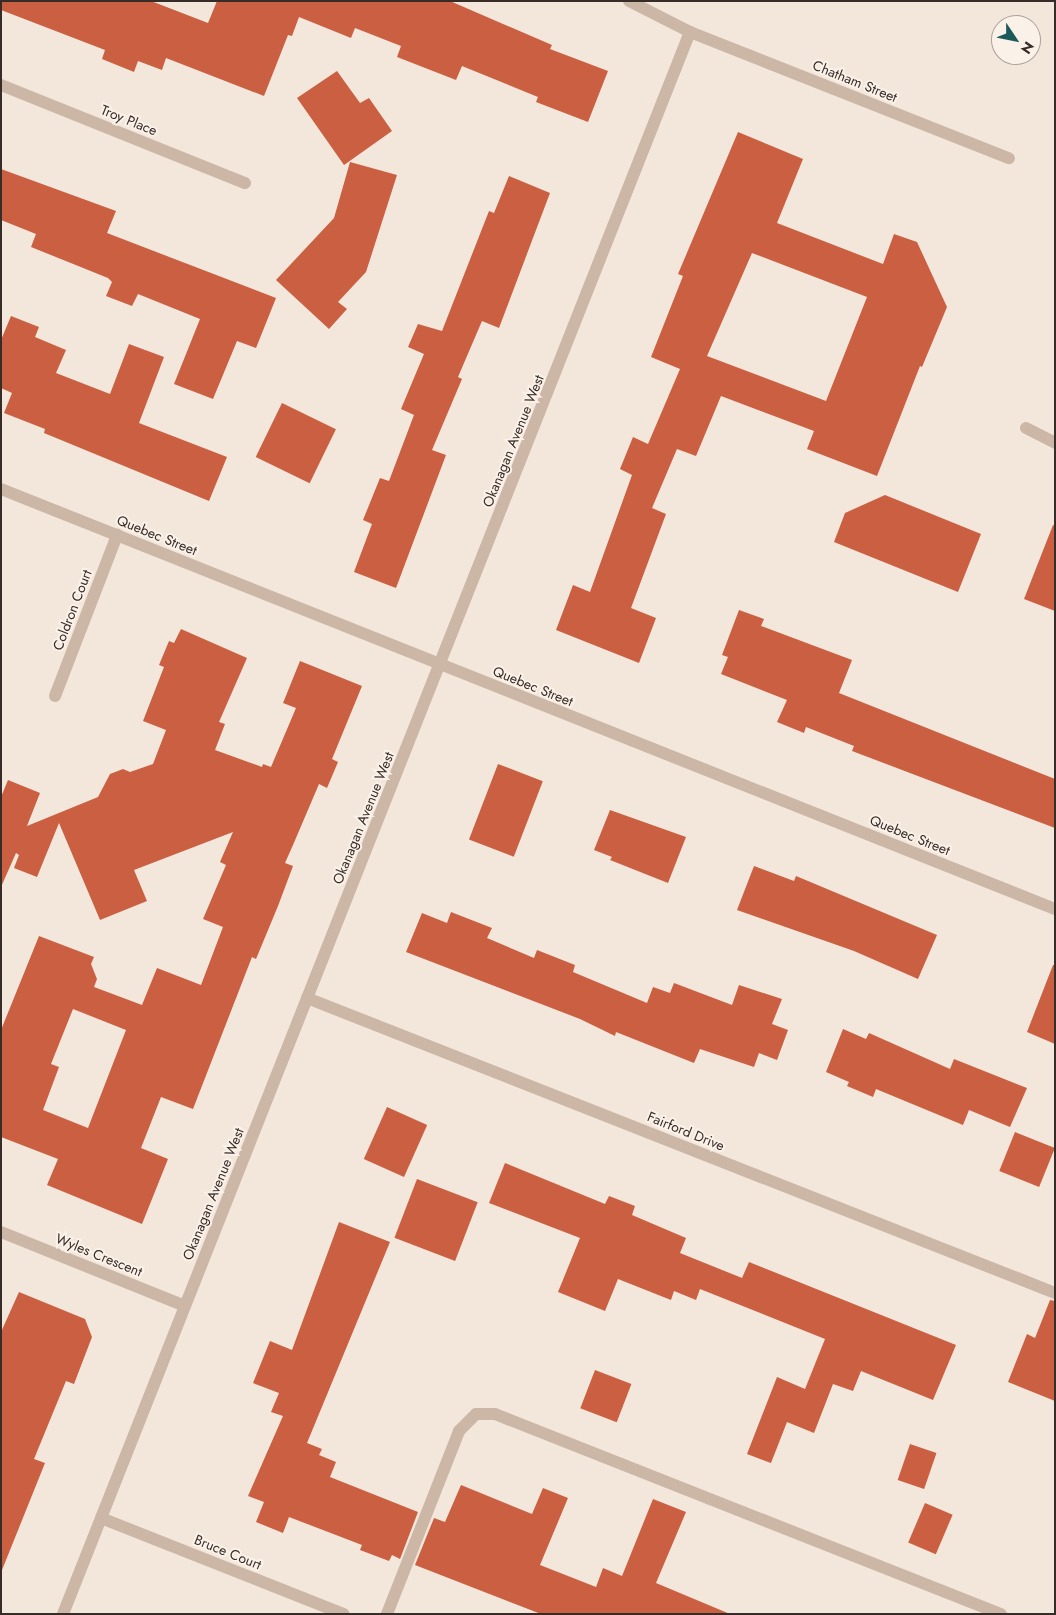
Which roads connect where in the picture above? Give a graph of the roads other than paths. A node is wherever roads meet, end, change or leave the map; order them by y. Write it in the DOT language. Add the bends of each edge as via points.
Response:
graph roads {
  1 [pos="629,1"];
  2 [pos="690,32"];
  3 [pos="1,85"];
  4 [pos="1009,158"];
  5 [pos="245,183"];
  6 [pos="1026,428"];
  7 [pos="1055,443"];
  8 [pos="1,489"];
  9 [pos="118,535"];
  10 [pos="440,666"];
  11 [pos="54,696"];
  12 [pos="1055,909"];
  13 [pos="307,998"];
  14 [pos="1,1232"];
  15 [pos="1055,1292"];
  16 [pos="185,1306"];
  17 [pos="101,1518"];
  18 [pos="314,1608"];
  19 [pos="63,1614"];
  20 [pos="344,1614"];
  21 [pos="387,1614"];
  22 [pos="1001,1614"];
  1 -- 2 [label="street, Chatham Street"];
  2 -- 4 [label="street, Chatham Street"];
  2 -- 10 [label="street, Okanagan Avenue West"];
  3 -- 5 [label="street, Troy Place"];
  6 -- 7 [label="street"];
  8 -- 9 [label="street, Quebec Street"];
  9 -- 10 [label="street, Quebec Street"];
  9 -- 11 [label="street, Coldron Court"];
  10 -- 12 [label="street, Quebec Street"];
  10 -- 13 [label="street, Okanagan Avenue West"];
  13 -- 15 [label="street, Fairford Drive"];
  13 -- 16 [label="street, Okanagan Avenue West"];
  14 -- 16 [label="street, Wyles Crescent"];
  16 -- 17 [label="street, Okanagan Avenue West"];
  17 -- 18 [label="street, Bruce Court"];
  17 -- 19 [label="street, Okanagan Avenue West"];
  18 -- 20 [label="street, Bruce Court"];
  21 -- 22 [label="street" via="459,1431 476,1414 495,1414"];
}
